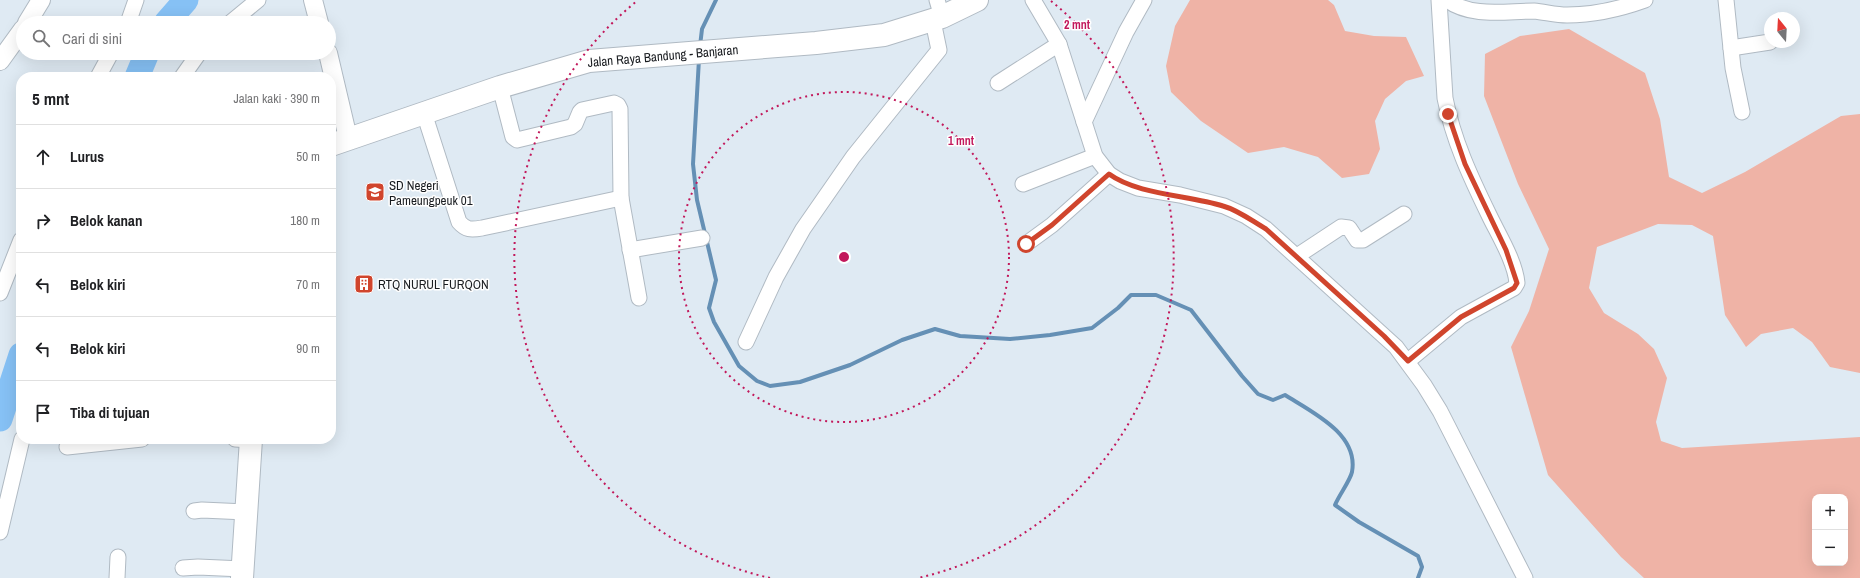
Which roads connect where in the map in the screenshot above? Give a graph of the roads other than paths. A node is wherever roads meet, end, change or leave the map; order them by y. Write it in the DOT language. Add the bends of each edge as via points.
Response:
graph roads {
  1 [pos="41,0"];
  2 [pos="136,0"];
  3 [pos="258,0"];
  4 [pos="312,0"];
  5 [pos="977,0"];
  6 [pos="1033,0"];
  7 [pos="1144,0"];
  8 [pos="1439,0"];
  9 [pos="1447,0"];
  10 [pos="1645,0"];
  11 [pos="1726,0"];
  12 [pos="1533,6"];
  13 [pos="937,13"];
  14 [pos="31,16"];
  15 [pos="130,16"];
  16 [pos="239,16"];
  17 [pos="317,16"];
  18 [pos="16,39"];
  19 [pos="1764,43"];
  20 [pos="1059,44"];
  21 [pos="1731,48"];
  22 [pos="107,60"];
  23 [pos="194,60"];
  24 [pos="329,60"];
  25 [pos="0,61"];
  26 [pos="101,72"];
  27 [pos="186,72"];
  28 [pos="331,72"];
  29 [pos="998,83"];
  30 [pos="500,87"];
  31 [pos="336,112"];
  32 [pos="1742,112"];
  33 [pos="424,113"];
  34 [pos="1084,122"];
  35 [pos="340,142"];
  36 [pos="1095,156"];
  37 [pos="1109,174"];
  38 [pos="1023,184"];
  39 [pos="621,198"];
  40 [pos="1404,214"];
  41 [pos="702,238"];
  42 [pos="1026,244"];
  43 [pos="630,250"];
  44 [pos="16,253"];
  45 [pos="1297,256"];
  46 [pos="0,293"];
  47 [pos="639,298"];
  48 [pos="746,342"];
  49 [pos="1408,361"];
  50 [pos="21,444"];
  51 [pos="88,444"];
  52 [pos="246,444"];
  53 [pos="67,447"];
  54 [pos="194,511"];
  55 [pos="246,512"];
  56 [pos="0,532"];
  57 [pos="118,557"];
  58 [pos="183,568"];
  59 [pos="242,573"];
  60 [pos="117,578"];
  61 [pos="1525,578"];
  1 -- 14 [label="street"];
  2 -- 15 [label="street"];
  3 -- 16 [label="street"];
  4 -- 17 [label="street"];
  5 -- 13 [label="main road, Jalan Raya Bandung - Banjaran"];
  6 -- 20 [label="street"];
  7 -- 34 [label="street" via="1126,32"];
  8 -- 49 [label="street" via="1448,114 1465,164 1506,250 1517,283 1514,288 1461,317"];
  9 -- 12 [label="street" via="1466,8 1499,14"];
  10 -- 12 [label="street" via="1602,12 1567,15"];
  11 -- 21 [label="street"];
  13 -- 30 [label="main road, Jalan Raya Bandung - Banjaran" via="884,35 816,44 589,61"];
  13 -- 48 [label="street" via="939,50 854,157 803,229 776,277"];
  18 -- 25 [label="street"];
  19 -- 21 [label="street"];
  20 -- 29 [label="street"];
  20 -- 34 [label="street"];
  21 -- 32 [label="street"];
  22 -- 26 [label="street"];
  23 -- 27 [label="street"];
  24 -- 28 [label="street"];
  30 -- 33 [label="main road, Jalan Raya Bandung - Banjaran"];
  30 -- 39 [label="street" via="513,137 517,140 571,127 582,110 614,103 618,105"];
  31 -- 35 [label="street"];
  33 -- 35 [label="main road, Jalan Raya Bandung - Banjaran"];
  33 -- 39 [label="street" via="459,222 464,227 471,230 482,228"];
  34 -- 36 [label="street"];
  36 -- 37 [label="street"];
  36 -- 38 [label="street"];
  37 -- 42 [label="street" via="1052,225"];
  37 -- 45 [label="street" via="1138,188 1224,206 1266,229"];
  39 -- 43 [label="street"];
  40 -- 45 [label="street" via="1362,240 1357,240 1349,228 1341,227"];
  41 -- 43 [label="street"];
  43 -- 47 [label="street"];
  44 -- 46 [label="street"];
  45 -- 49 [label="street" via="1390,341"];
  49 -- 61 [label="street" via="1440,411"];
  50 -- 56 [label="street"];
  51 -- 53 [label="street"];
  52 -- 55 [label="main road"];
  54 -- 55 [label="street"];
  55 -- 59 [label="main road"];
  57 -- 60 [label="street"];
  58 -- 59 [label="street" via="198,567"];
}
